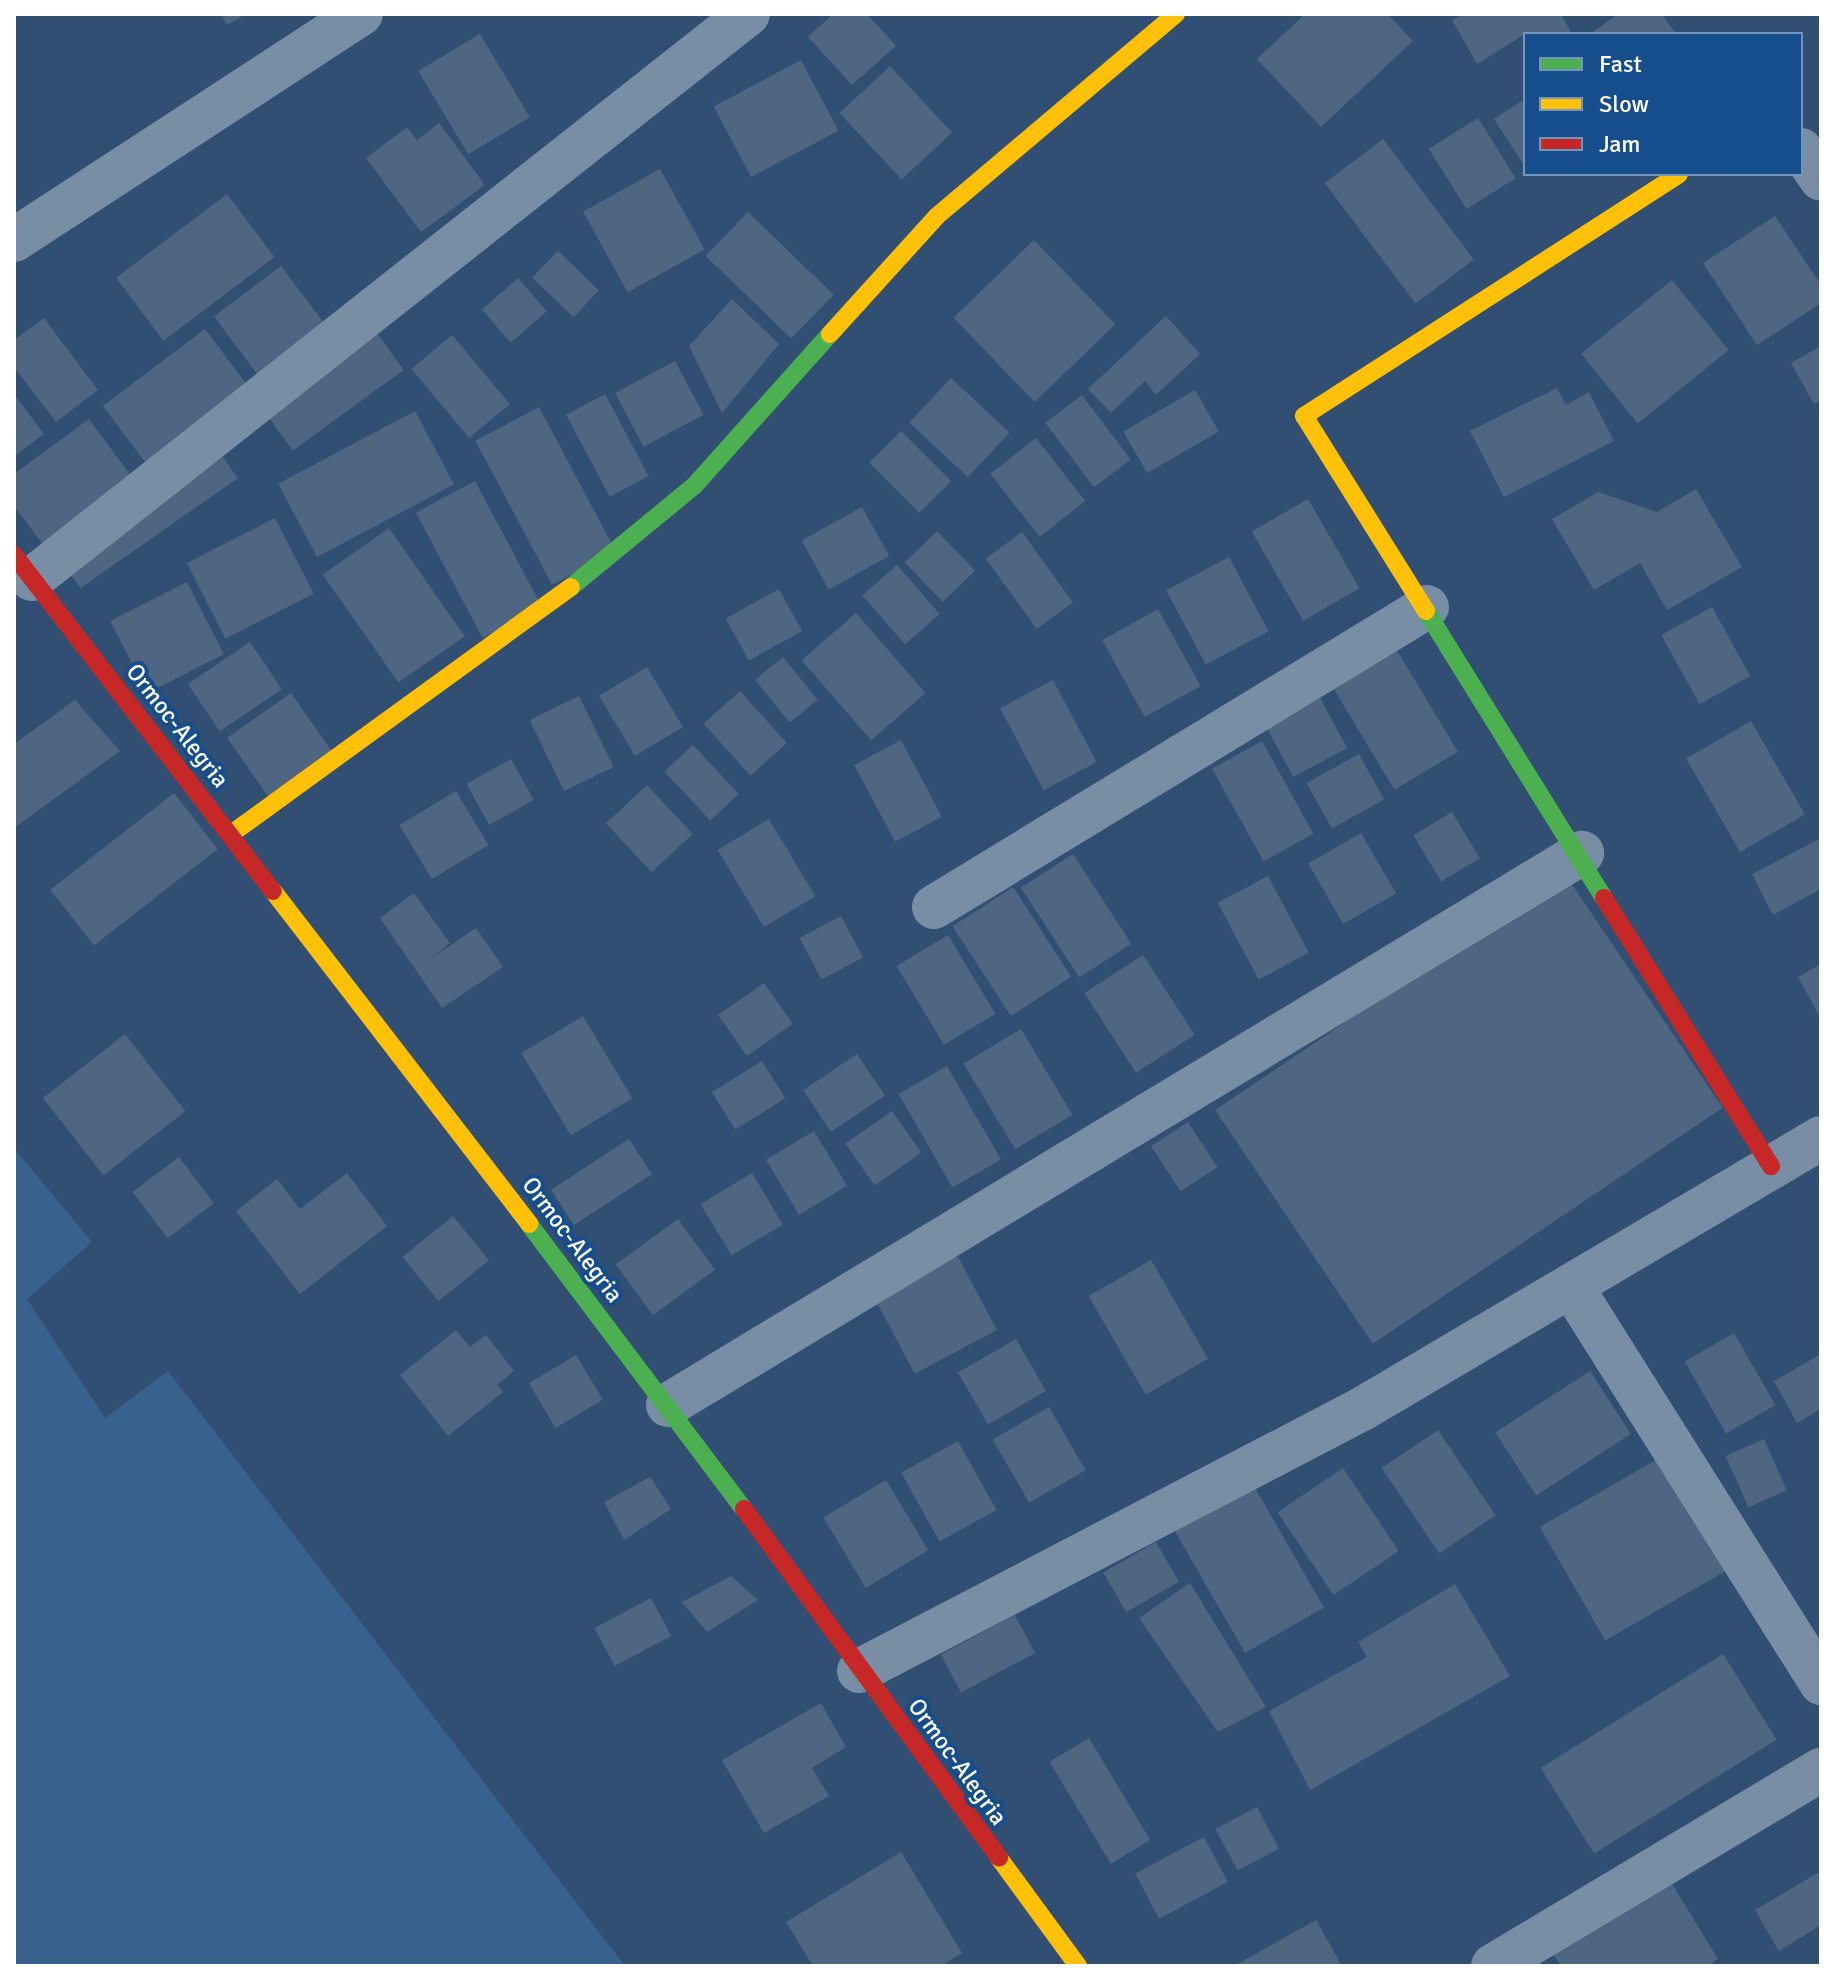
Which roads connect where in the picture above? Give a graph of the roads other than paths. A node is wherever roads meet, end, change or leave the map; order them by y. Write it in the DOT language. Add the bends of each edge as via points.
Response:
graph roads {
  1 [pos="361,14"];
  2 [pos="748,14"];
  3 [pos="1176,14"];
  4 [pos="1803,153"];
  5 [pos="1676,176"];
  6 [pos="1821,179"];
  7 [pos="14,240"];
  8 [pos="23,567"];
  9 [pos="1427,607"];
  10 [pos="231,834"];
  11 [pos="1582,853"];
  12 [pos="934,907"];
  13 [pos="1821,1138"];
  14 [pos="1771,1166"];
  15 [pos="1573,1289"];
  16 [pos="668,1405"];
  17 [pos="859,1671"];
  18 [pos="1821,1683"];
  19 [pos="1821,1770"];
  20 [pos="1078,1966"];
  21 [pos="1493,1966"];
  1 -- 7 [label="street"];
  2 -- 8 [label="street"];
  3 -- 10 [label="street" via="937,216 694,486 627,546"];
  4 -- 6 [label="street"];
  5 -- 9 [label="street" via="1304,416"];
  8 -- 10 [label="street, Ormoc-Alegria"];
  9 -- 11 [label="street"];
  9 -- 12 [label="street"];
  10 -- 16 [label="street, Ormoc-Alegria"];
  11 -- 14 [label="street"];
  11 -- 16 [label="street"];
  13 -- 14 [label="street"];
  14 -- 15 [label="street"];
  15 -- 17 [label="street" via="1362,1409"];
  15 -- 18 [label="street"];
  16 -- 17 [label="street, Ormoc-Alegria"];
  17 -- 20 [label="street, Ormoc-Alegria"];
  19 -- 21 [label="street"];
}
